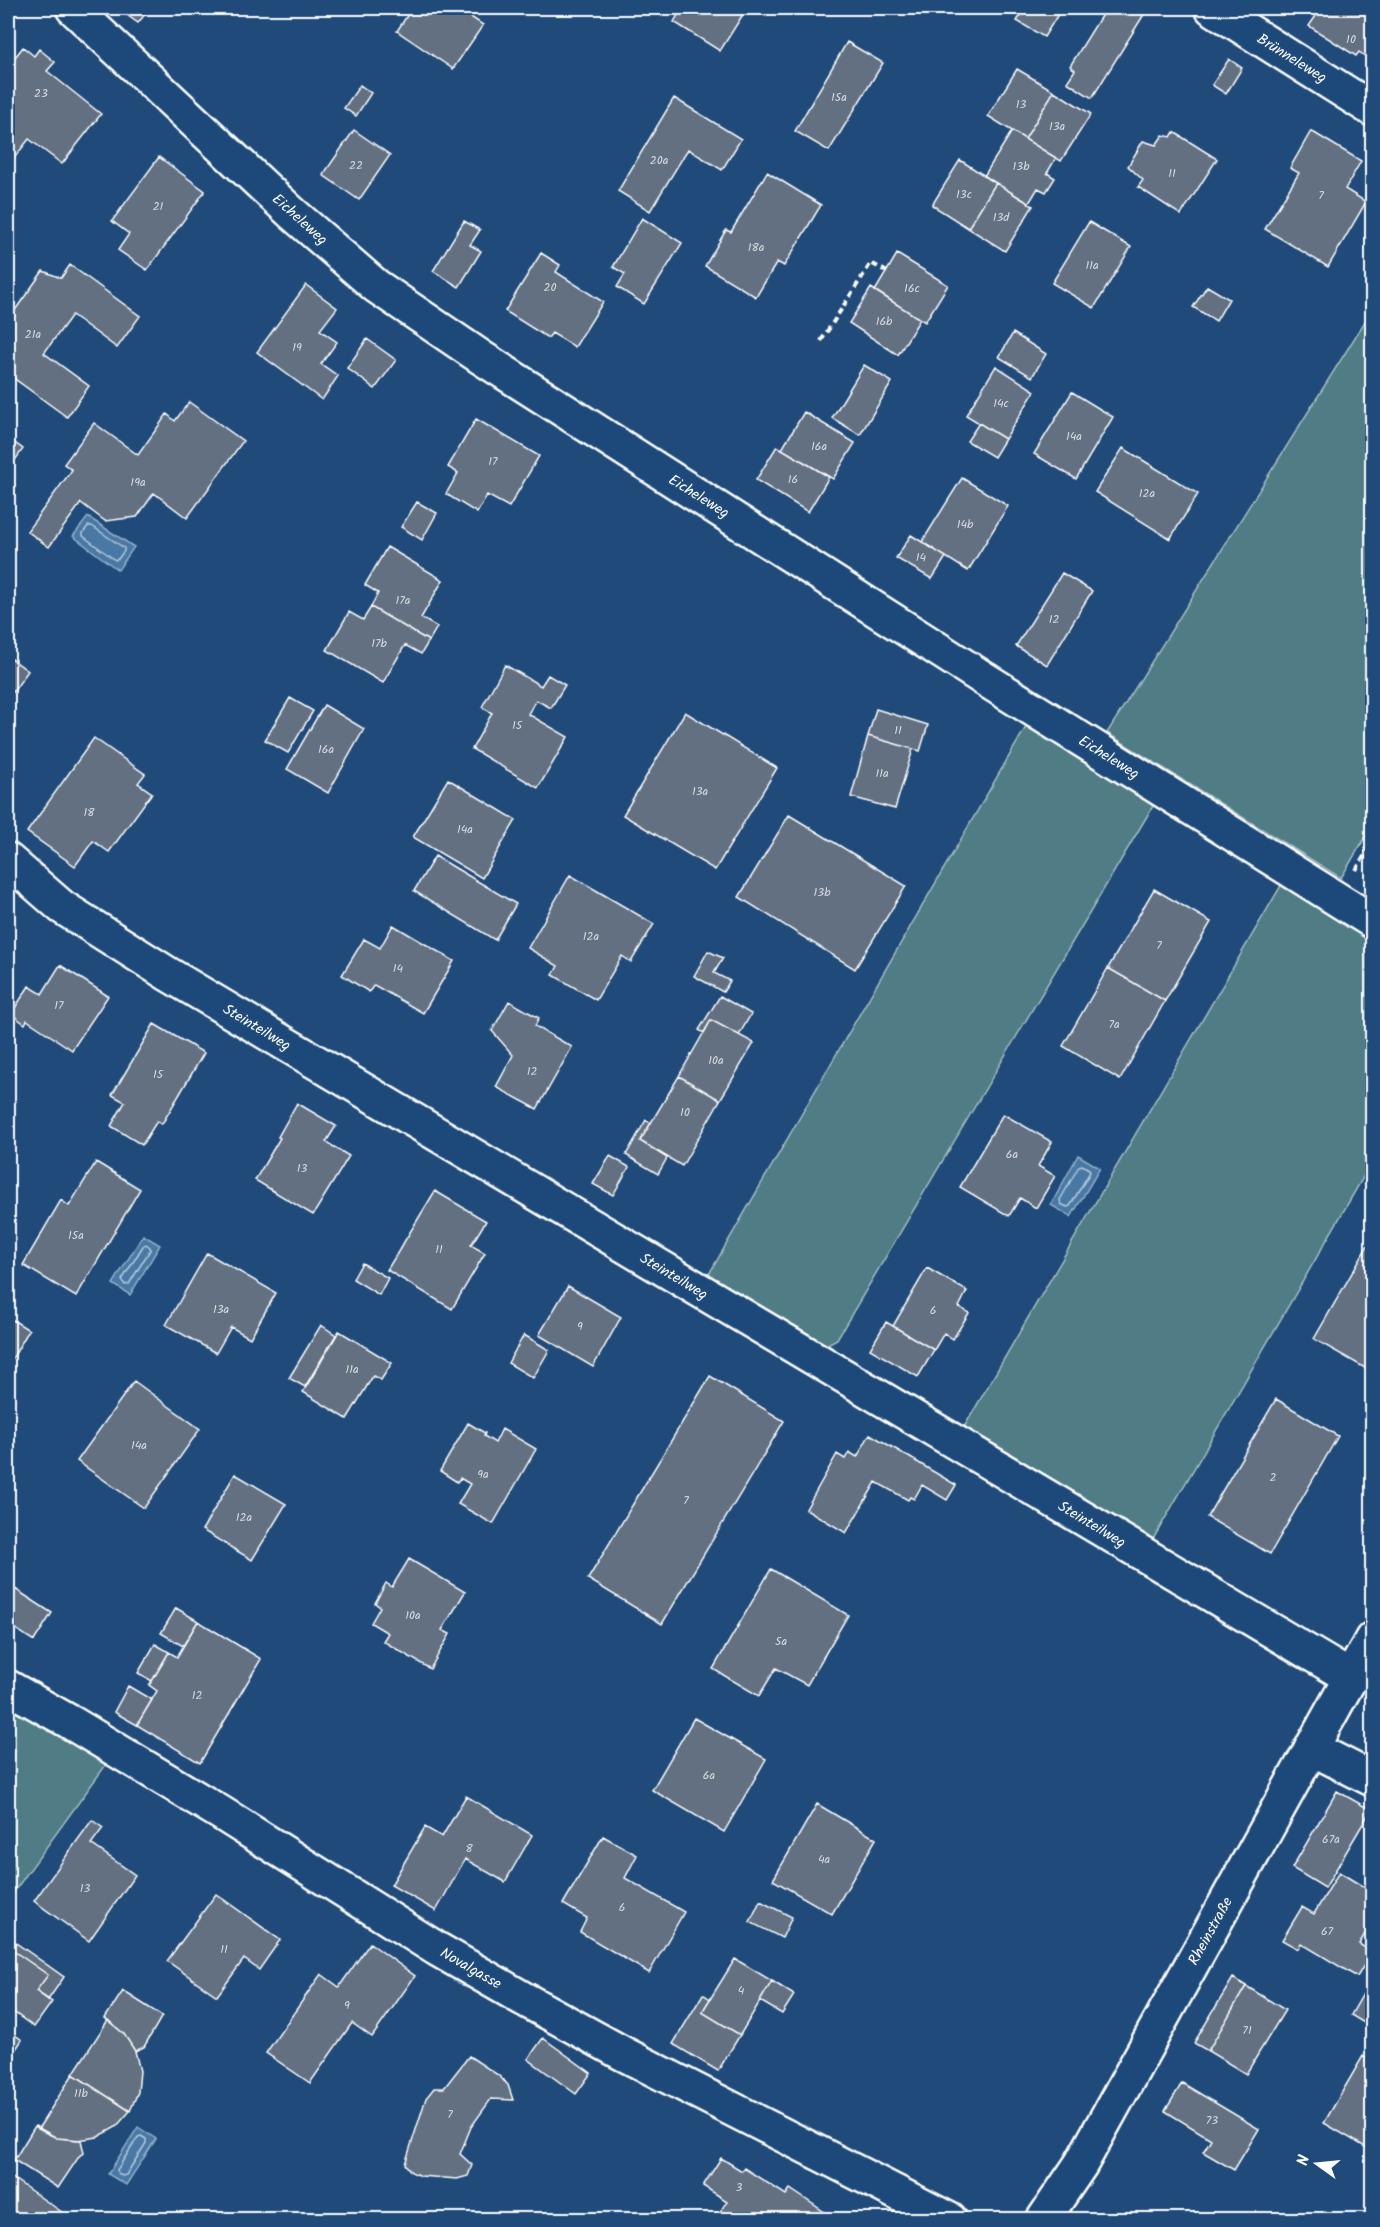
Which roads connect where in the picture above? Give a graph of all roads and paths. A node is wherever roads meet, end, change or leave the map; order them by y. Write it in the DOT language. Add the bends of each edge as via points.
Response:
graph roads {
  1 [pos="73,8"];
  2 [pos="1212,8"];
  3 [pos="1372,109"];
  4 [pos="887,272"];
  5 [pos="821,341"];
  6 [pos="8,860"];
  7 [pos="1372,921"];
  8 [pos="1372,1639"];
  9 [pos="1350,1677"];
  10 [pos="8,1687"];
  11 [pos="1311,1748"];
  12 [pos="1372,1779"];
  13 [pos="950,2220"];
  14 [pos="1043,2220"];
  1 -- 7 [label="street, Eicheleweg" via="376,286 983,678"];
  2 -- 3 [label="street, Brünneleweg"];
  4 -- 5 [label="path" via="872,263"];
  6 -- 9 [label="street, Steinteilweg" via="62,907 168,974"];
  8 -- 9 [label="street, Rheinstraße"];
  9 -- 11 [label="street, Rheinstraße"];
  10 -- 13 [label="street, Novalgasse" via="522,1998 622,2054"];
  11 -- 12 [label="street"];
  11 -- 14 [label="street, Rheinstraße" via="1081,2164"];
}
